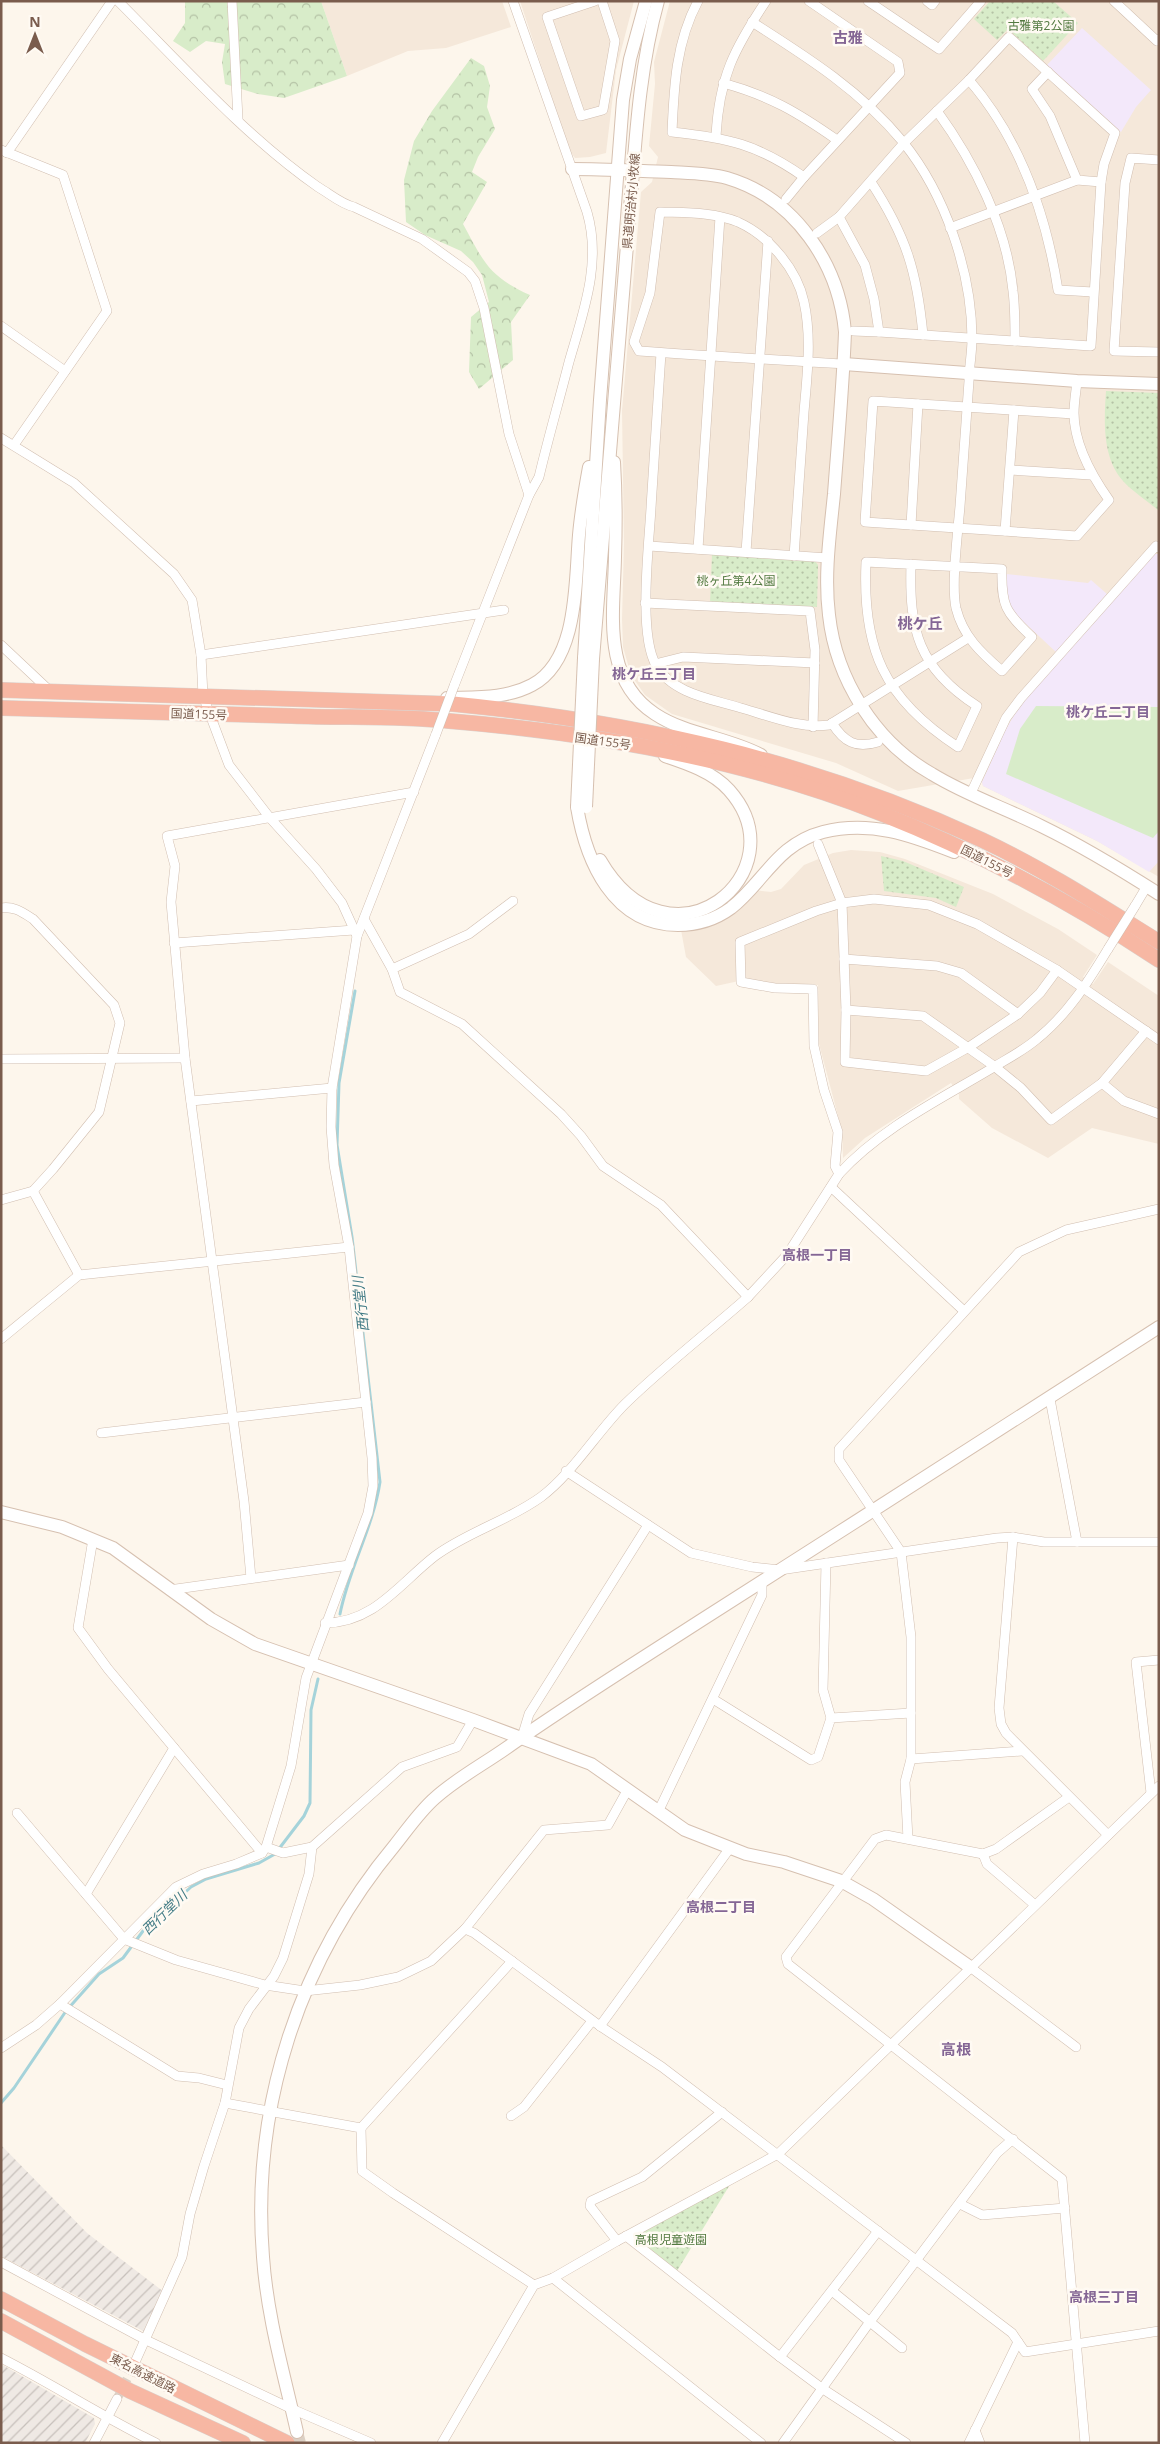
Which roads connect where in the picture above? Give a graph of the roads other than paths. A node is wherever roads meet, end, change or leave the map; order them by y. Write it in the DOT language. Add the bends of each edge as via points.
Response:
graph roads {
  1 [pos="112,1"];
  2 [pos="118,1"];
  3 [pos="232,1"];
  4 [pos="513,1"];
  5 [pos="595,1"];
  6 [pos="602,1"];
  7 [pos="646,1"];
  8 [pos="658,1"];
  9 [pos="698,1"];
  10 [pos="766,1"];
  11 [pos="809,1"];
  12 [pos="868,1"];
  13 [pos="927,1"];
  14 [pos="935,1"];
  15 [pos="981,1"];
  16 [pos="1114,1"];
  17 [pos="568,5"];
  18 [pos="752,22"];
  19 [pos="1159,39"];
  20 [pos="1048,72"];
  21 [pos="969,80"];
  22 [pos="723,83"];
  23 [pos="870,106"];
  24 [pos="937,110"];
  25 [pos="238,119"];
  26 [pos="716,136"];
  27 [pos="837,140"];
  28 [pos="904,143"];
  29 [pos="4,152"];
  30 [pos="1159,160"];
  31 [pos="572,168"];
  32 [pos="618,170"];
  33 [pos="634,170"];
  34 [pos="804,177"];
  35 [pos="1077,180"];
  36 [pos="871,182"];
  37 [pos="1101,182"];
  38 [pos="1035,196"];
  39 [pos="786,200"];
  40 [pos="993,212"];
  41 [pos="720,217"];
  42 [pos="839,217"];
  43 [pos="950,228"];
  44 [pos="818,233"];
  45 [pos="768,241"];
  46 [pos="1093,292"];
  47 [pos="1,326"];
  48 [pos="853,331"];
  49 [pos="879,332"];
  50 [pos="923,335"];
  51 [pos="972,338"];
  52 [pos="1015,341"];
  53 [pos="1159,352"];
  54 [pos="661,353"];
  55 [pos="711,356"];
  56 [pos="759,359"];
  57 [pos="808,362"];
  58 [pos="844,364"];
  59 [pos="65,371"];
  60 [pos="969,374"];
  61 [pos="1077,381"];
  62 [pos="1159,384"];
  63 [pos="606,401"];
  64 [pos="918,404"];
  65 [pos="967,407"];
  66 [pos="1014,410"];
  67 [pos="1074,414"];
  68 [pos="1,438"];
  69 [pos="14,445"];
  70 [pos="1010,470"];
  71 [pos="1092,475"];
  72 [pos="529,495"];
  73 [pos="911,525"];
  74 [pos="958,529"];
  75 [pos="1006,531"];
  76 [pos="649,546"];
  77 [pos="1159,548"];
  78 [pos="698,549"];
  79 [pos="746,552"];
  80 [pos="794,556"];
  81 [pos="828,558"];
  82 [pos="911,564"];
  83 [pos="956,566"];
  84 [pos="645,603"];
  85 [pos="504,610"];
  86 [pos="483,613"];
  87 [pos="968,638"];
  88 [pos="1,646"];
  89 [pos="201,655"];
  90 [pos="930,662"];
  91 [pos="815,663"];
  92 [pos="655,664"];
  93 [pos="892,687"];
  94 [pos="1,690"];
  95 [pos="52,692"];
  96 [pos="203,696"];
  97 [pos="337,700"];
  98 [pos="861,705"];
  99 [pos="1,708"];
  100 [pos="209,714"];
  101 [pos="832,723"];
  102 [pos="813,727"];
  103 [pos="878,742"];
  104 [pos="632,745"];
  105 [pos="773,762"];
  106 [pos="414,792"];
  107 [pos="971,793"];
  108 [pos="582,807"];
  109 [pos="270,818"];
  110 [pos="818,844"];
  111 [pos="1147,886"];
  112 [pos="1159,894"];
  113 [pos="1055,896"];
  114 [pos="513,901"];
  115 [pos="842,903"];
  116 [pos="1,908"];
  117 [pos="364,919"];
  118 [pos="356,933"];
  119 [pos="1159,942"];
  120 [pos="174,943"];
  121 [pos="844,959"];
  122 [pos="1159,960"];
  123 [pos="392,969"];
  124 [pos="1057,970"];
  125 [pos="1084,989"];
  126 [pos="846,1010"];
  127 [pos="1018,1014"];
  128 [pos="1146,1031"];
  129 [pos="1159,1040"];
  130 [pos="968,1047"];
  131 [pos="112,1058"];
  132 [pos="185,1058"];
  133 [pos="1,1059"];
  134 [pos="994,1066"];
  135 [pos="1102,1083"];
  136 [pos="332,1088"];
  137 [pos="191,1101"];
  138 [pos="1159,1114"];
  139 [pos="839,1174"];
  140 [pos="831,1187"];
  141 [pos="33,1191"];
  142 [pos="1,1200"];
  143 [pos="1159,1209"];
  144 [pos="349,1247"];
  145 [pos="212,1260"];
  146 [pos="79,1275"];
  147 [pos="748,1297"];
  148 [pos="964,1311"];
  149 [pos="1159,1327"];
  150 [pos="1,1339"];
  151 [pos="1050,1398"];
  152 [pos="366,1402"];
  153 [pos="231,1417"];
  154 [pos="101,1433"];
  155 [pos="566,1471"];
  156 [pos="873,1510"];
  157 [pos="1,1512"];
  158 [pos="648,1525"];
  159 [pos="1014,1537"];
  160 [pos="93,1539"];
  161 [pos="1078,1542"];
  162 [pos="1159,1542"];
  163 [pos="901,1552"];
  164 [pos="826,1563"];
  165 [pos="349,1565"];
  166 [pos="780,1570"];
  167 [pos="251,1578"];
  168 [pos="762,1581"];
  169 [pos="169,1590"];
  170 [pos="334,1623"];
  171 [pos="1159,1660"];
  172 [pos="311,1662"];
  173 [pos="712,1699"];
  174 [pos="910,1712"];
  175 [pos="831,1718"];
  176 [pos="473,1720"];
  177 [pos="522,1737"];
  178 [pos="174,1748"];
  179 [pos="1022,1751"];
  180 [pos="910,1758"];
  181 [pos="1159,1786"];
  182 [pos="628,1788"];
  183 [pos="1152,1793"];
  184 [pos="1069,1797"];
  185 [pos="659,1810"];
  186 [pos="17,1814"];
  187 [pos="1108,1834"];
  188 [pos="908,1839"];
  189 [pos="312,1847"];
  190 [pos="730,1848"];
  191 [pos="264,1850"];
  192 [pos="983,1854"];
  193 [pos="841,1881"];
  194 [pos="86,1894"];
  195 [pos="1035,1905"];
  196 [pos="465,1929"];
  197 [pos="130,1942"];
  198 [pos="512,1961"];
  199 [pos="970,1967"];
  200 [pos="265,1984"];
  201 [pos="305,1991"];
  202 [pos="66,2007"];
  203 [pos="596,2024"];
  204 [pos="891,2044"];
  205 [pos="1076,2047"];
  206 [pos="1,2048"];
  207 [pos="227,2085"];
  208 [pos="225,2102"];
  209 [pos="269,2111"];
  210 [pos="722,2112"];
  211 [pos="511,2116"];
  212 [pos="361,2128"];
  213 [pos="1013,2139"];
  214 [pos="778,2154"];
  215 [pos="960,2204"];
  216 [pos="1065,2208"];
  217 [pos="878,2231"];
  218 [pos="626,2236"];
  219 [pos="617,2241"];
  220 [pos="1,2262"];
  221 [pos="916,2262"];
  222 [pos="553,2278"];
  223 [pos="534,2286"];
  224 [pos="832,2292"];
  225 [pos="1,2299"];
  226 [pos="1,2321"];
  227 [pos="870,2323"];
  228 [pos="1159,2331"];
  229 [pos="146,2340"];
  230 [pos="1018,2342"];
  231 [pos="1077,2344"];
  232 [pos="902,2348"];
  233 [pos="780,2357"];
  234 [pos="1,2358"];
  235 [pos="136,2360"];
  236 [pos="823,2389"];
  237 [pos="117,2399"];
  238 [pos="292,2409"];
  239 [pos="107,2419"];
  240 [pos="975,2430"];
  241 [pos="292,2437"];
  242 [pos="94,2443"];
  243 [pos="156,2443"];
  244 [pos="243,2443"];
  245 [pos="371,2443"];
  246 [pos="442,2443"];
  247 [pos="761,2443"];
  248 [pos="783,2443"];
  249 [pos="906,2443"];
  250 [pos="969,2443"];
  251 [pos="980,2443"];
  252 [pos="1086,2443"];
  1 -- 29 [label="street"];
  2 -- 25 [label="street"];
  3 -- 25 [label="street"];
  4 -- 31 [label="street"];
  5 -- 17 [label="street"];
  6 -- 17 [label="street" via="615,41 603,110 581,116 547,17"];
  7 -- 32 [label="street, 県道明治村小牧線" via="623,100"];
  8 -- 33 [label="street, 県道明治村小牧線" via="638,102"];
  9 -- 26 [label="street" via="680,45 672,132"];
  10 -- 18 [label="street"];
  11 -- 23 [label="street" via="898,62 900,73"];
  12 -- 15 [label="street" via="939,49"];
  13 -- 14 [label="street" via="932,5"];
  16 -- 19 [label="street" via="1157,41"];
  18 -- 22 [label="street" via="735,50"];
  18 -- 23 [label="street" via="836,77"];
  20 -- 21 [label="street" via="1009,37"];
  20 -- 35 [label="street" via="1032,89 1050,116"];
  20 -- 37 [label="street" via="1115,133"];
  21 -- 24 [label="street"];
  21 -- 38 [label="street" via="985,98 1006,132"];
  22 -- 26 [label="street"];
  22 -- 27 [label="street" via="781,103"];
  23 -- 27 [label="street"];
  23 -- 28 [label="street"];
  24 -- 28 [label="street"];
  24 -- 40 [label="street" via="979,178"];
  25 -- 72 [label="street" via="302,175 346,205 422,239 468,272 475,281 484,308 509,434"];
  26 -- 34 [label="street" via="762,151"];
  27 -- 34 [label="street"];
  28 -- 36 [label="street"];
  28 -- 43 [label="street" via="939,200"];
  29 -- 59 [label="street" via="63,175 107,311"];
  30 -- 53 [label="street" via="1131,158 1125,183 1114,351"];
  31 -- 32 [label="street"];
  31 -- 72 [label="street" via="593,231 594,259 588,294 539,478"];
  32 -- 33 [label="street"];
  32 -- 63 [label="street, 県道明治村小牧線"];
  33 -- 58 [label="street" via="728,178 775,203 796,220 811,238 835,281 843,306"];
  33 -- 63 [label="street, 県道明治村小牧線"];
  34 -- 39 [label="street"];
  35 -- 37 [label="street"];
  35 -- 38 [label="street"];
  36 -- 42 [label="street"];
  36 -- 50 [label="street" via="890,210 913,264 920,294"];
  37 -- 46 [label="street"];
  38 -- 40 [label="street"];
  38 -- 46 [label="street" via="1051,246 1058,290"];
  40 -- 43 [label="street"];
  40 -- 52 [label="street" via="1013,290"];
  41 -- 45 [label="street" via="738,222"];
  41 -- 54 [label="street" via="660,212 650,293 634,342 639,351"];
  41 -- 55 [label="street"];
  42 -- 44 [label="street"];
  42 -- 49 [label="street" via="865,265"];
  43 -- 51 [label="street" via="963,268"];
  45 -- 56 [label="street"];
  45 -- 57 [label="street" via="792,274 804,300"];
  46 -- 52 [label="street" via="1091,346"];
  47 -- 59 [label="street"];
  48 -- 49 [label="street"];
  49 -- 50 [label="street"];
  50 -- 51 [label="street"];
  51 -- 52 [label="street"];
  51 -- 60 [label="street"];
  54 -- 55 [label="street"];
  54 -- 76 [label="street"];
  55 -- 56 [label="street"];
  55 -- 78 [label="street"];
  56 -- 57 [label="street"];
  56 -- 79 [label="street"];
  57 -- 58 [label="street"];
  57 -- 80 [label="street"];
  58 -- 60 [label="street"];
  58 -- 81 [label="street"];
  59 -- 69 [label="street"];
  60 -- 61 [label="street"];
  60 -- 65 [label="street"];
  61 -- 62 [label="street"];
  61 -- 67 [label="street"];
  63 -- 97 [label="street" via="580,522 569,630 552,668 533,685 492,697"];
  63 -- 105 [label="street" via="615,484 612,620 614,649 624,682 644,706 668,722 745,747"];
  63 -- 108 [label="street, bridge"];
  64 -- 65 [label="street"];
  64 -- 73 [label="street"];
  64 -- 73 [label="street" via="873,402 865,522"];
  65 -- 66 [label="street"];
  65 -- 74 [label="street"];
  66 -- 67 [label="street"];
  66 -- 70 [label="street"];
  67 -- 71 [label="street"];
  68 -- 69 [label="street"];
  69 -- 89 [label="street" via="74,483 174,574 192,600"];
  70 -- 71 [label="street"];
  70 -- 75 [label="street"];
  71 -- 75 [label="street" via="1109,500 1077,536"];
  72 -- 86 [label="street"];
  73 -- 74 [label="street"];
  74 -- 75 [label="street"];
  74 -- 83 [label="street"];
  76 -- 78 [label="street"];
  76 -- 84 [label="street"];
  77 -- 107 [label="street" via="1156,546 1021,698 1006,718"];
  78 -- 79 [label="street"];
  79 -- 80 [label="street"];
  80 -- 81 [label="street"];
  81 -- 98 [label="street" via="831,630 841,666"];
  82 -- 83 [label="street"];
  82 -- 90 [label="street" via="911,614 918,640"];
  82 -- 93 [label="street" via="866,562 866,620"];
  83 -- 87 [label="street" via="956,606"];
  83 -- 87 [label="street" via="1002,569 1006,611 1032,637 1002,671"];
  84 -- 91 [label="street" via="810,611"];
  84 -- 92 [label="street"];
  85 -- 86 [label="street"];
  86 -- 89 [label="street"];
  86 -- 106 [label="street, bridge"];
  87 -- 90 [label="street"];
  88 -- 95 [label="street"];
  89 -- 96 [label="street"];
  90 -- 93 [label="street"];
  90 -- 93 [label="street" via="942,679 977,706 958,747 932,730"];
  91 -- 92 [label="street" via="683,658"];
  91 -- 102 [label="street"];
  92 -- 102 [label="street" via="678,688"];
  93 -- 98 [label="street"];
  94 -- 95 [label="highway, 国道155号"];
  95 -- 96 [label="highway, 国道155号"];
  96 -- 97 [label="highway, 国道155号"];
  96 -- 100 [label="street"];
  97 -- 105 [label="highway, 国道155号" via="453,704 511,710 644,730"];
  98 -- 101 [label="street"];
  98 -- 107 [label="street" via="904,755 931,774"];
  99 -- 100 [label="highway, 国道155号"];
  100 -- 104 [label="highway, 国道155号" via="446,721"];
  100 -- 109 [label="street" via="229,765"];
  101 -- 102 [label="street"];
  101 -- 103 [label="street" via="842,738 864,746"];
  104 -- 108 [label="street" via="707,773 728,789 746,820 749,836 745,866 733,889 717,903 694,913 673,915 646,906 621,888 607,872"];
  104 -- 113 [label="highway, 国道155号" via="757,773 879,812 974,853"];
  105 -- 119 [label="highway, 国道155号" via="881,797 983,840 1071,887"];
  106 -- 109 [label="street"];
  106 -- 117 [label="street"];
  107 -- 111 [label="street" via="1040,825"];
  108 -- 113 [label="street" via="586,847 606,886 630,910 660,923 696,923 719,916 742,898 776,859 798,842 821,832 847,827 906,834"];
  109 -- 118 [label="street" via="342,903"];
  109 -- 120 [label="street" via="167,836 175,866 171,902"];
  110 -- 115 [label="street"];
  111 -- 112 [label="street"];
  111 -- 125 [label="street, bridge"];
  113 -- 122 [label="highway, 国道155号"];
  114 -- 123 [label="street" via="469,934"];
  115 -- 121 [label="street"];
  115 -- 124 [label="street" via="874,899 929,905 977,924"];
  115 -- 139 [label="street" via="816,910 740,942 741,982 775,988 813,989 814,1046 838,1132 836,1166"];
  116 -- 131 [label="street" via="17,909 33,919 114,1005 120,1024"];
  117 -- 118 [label="street"];
  117 -- 123 [label="street"];
  118 -- 120 [label="street"];
  118 -- 136 [label="street"];
  120 -- 132 [label="street"];
  121 -- 126 [label="street"];
  121 -- 127 [label="street" via="937,966 961,973"];
  123 -- 147 [label="street" via="400,992 462,1024 561,1114 603,1166 661,1204"];
  124 -- 125 [label="street"];
  124 -- 127 [label="street" via="1040,993"];
  125 -- 128 [label="street"];
  125 -- 134 [label="street" via="1036,1040"];
  126 -- 130 [label="street" via="923,1016"];
  126 -- 130 [label="street" via="845,1062 926,1070"];
  127 -- 130 [label="street"];
  128 -- 129 [label="street"];
  128 -- 135 [label="street"];
  130 -- 134 [label="street"];
  131 -- 132 [label="street"];
  131 -- 133 [label="street"];
  131 -- 141 [label="street" via="99,1112"];
  132 -- 137 [label="street"];
  134 -- 135 [label="street" via="1021,1088 1051,1120"];
  134 -- 139 [label="street" via="887,1131"];
  135 -- 138 [label="street" via="1124,1101"];
  136 -- 137 [label="street"];
  136 -- 144 [label="street" via="334,1165"];
  137 -- 145 [label="street"];
  139 -- 140 [label="street"];
  140 -- 147 [label="street" via="788,1255"];
  140 -- 148 [label="street"];
  141 -- 142 [label="street"];
  141 -- 146 [label="street"];
  143 -- 148 [label="street" via="1066,1230 1019,1252"];
  144 -- 145 [label="street"];
  144 -- 152 [label="street"];
  145 -- 146 [label="street"];
  145 -- 153 [label="street"];
  146 -- 150 [label="street"];
  147 -- 155 [label="street" via="625,1404"];
  148 -- 156 [label="street" via="839,1449 840,1460"];
  149 -- 151 [label="street"];
  151 -- 156 [label="street"];
  151 -- 161 [label="street"];
  152 -- 153 [label="street"];
  152 -- 165 [label="street" via="373,1486 368,1513"];
  153 -- 154 [label="street"];
  153 -- 167 [label="street" via="244,1501"];
  155 -- 158 [label="street"];
  155 -- 170 [label="street" via="542,1496 434,1557 388,1598 365,1613"];
  156 -- 163 [label="street"];
  156 -- 166 [label="street"];
  157 -- 160 [label="street"];
  158 -- 166 [label="street" via="691,1553"];
  158 -- 177 [label="street" via="529,1714"];
  159 -- 161 [label="street" via="1044,1542"];
  159 -- 163 [label="street"];
  159 -- 179 [label="street" via="999,1708 1001,1724"];
  160 -- 169 [label="street" via="113,1548"];
  160 -- 178 [label="street" via="78,1628"];
  161 -- 162 [label="street"];
  163 -- 164 [label="street"];
  163 -- 174 [label="street" via="911,1637"];
  164 -- 166 [label="street"];
  164 -- 175 [label="street" via="823,1690"];
  165 -- 167 [label="street"];
  165 -- 170 [label="street"];
  166 -- 168 [label="street"];
  167 -- 169 [label="street"];
  168 -- 173 [label="street" via="762,1595"];
  168 -- 177 [label="street"];
  169 -- 172 [label="street" via="256,1644"];
  170 -- 172 [label="street"];
  171 -- 183 [label="street" via="1136,1662"];
  172 -- 176 [label="street"];
  172 -- 191 [label="street" via="290,1766"];
  173 -- 175 [label="street" via="811,1760 818,1757"];
  173 -- 185 [label="street"];
  174 -- 175 [label="street"];
  174 -- 180 [label="street"];
  176 -- 177 [label="street"];
  176 -- 189 [label="street" via="457,1747 402,1767"];
  177 -- 182 [label="street" via="591,1764"];
  177 -- 201 [label="street" via="434,1798 367,1879 320,1957"];
  178 -- 191 [label="street"];
  178 -- 194 [label="street"];
  179 -- 180 [label="street"];
  179 -- 184 [label="street"];
  180 -- 188 [label="street" via="905,1782"];
  181 -- 183 [label="street"];
  182 -- 185 [label="street"];
  182 -- 196 [label="street" via="608,1825 544,1830"];
  183 -- 187 [label="street"];
  184 -- 187 [label="street"];
  184 -- 192 [label="street" via="996,1850"];
  185 -- 190 [label="street" via="686,1830"];
  186 -- 194 [label="street"];
  187 -- 195 [label="street"];
  188 -- 192 [label="street"];
  188 -- 193 [label="street" via="886,1834 874,1839"];
  189 -- 191 [label="street" via="283,1853"];
  189 -- 200 [label="street" via="309,1874 294,1929 277,1970"];
  190 -- 193 [label="street"];
  190 -- 203 [label="street"];
  191 -- 197 [label="street" via="176,1888"];
  192 -- 195 [label="street" via="987,1864"];
  193 -- 199 [label="street" via="873,1899"];
  193 -- 204 [label="street" via="786,1957 788,1964"];
  194 -- 197 [label="street"];
  195 -- 199 [label="street"];
  196 -- 198 [label="street"];
  196 -- 201 [label="street" via="431,1961 398,1977"];
  197 -- 200 [label="street" via="176,1960"];
  197 -- 202 [label="street"];
  198 -- 203 [label="street"];
  198 -- 212 [label="street"];
  199 -- 204 [label="street"];
  199 -- 205 [label="street"];
  200 -- 201 [label="street"];
  200 -- 207 [label="street" via="239,2028"];
  201 -- 209 [label="street" via="289,2034"];
  202 -- 206 [label="street"];
  202 -- 207 [label="street" via="177,2076"];
  203 -- 210 [label="street" via="662,2067"];
  203 -- 211 [label="street" via="524,2107"];
  204 -- 213 [label="street"];
  204 -- 214 [label="street"];
  207 -- 208 [label="street"];
  208 -- 209 [label="street"];
  208 -- 229 [label="street" via="201,2176 182,2257"];
  209 -- 212 [label="street"];
  209 -- 238 [label="street" via="261,2198 263,2257 271,2319"];
  210 -- 214 [label="street"];
  210 -- 219 [label="street" via="642,2177 592,2200 590,2206"];
  212 -- 223 [label="street" via="362,2171"];
  213 -- 215 [label="street" via="997,2153"];
  213 -- 216 [label="street" via="1062,2178"];
  214 -- 217 [label="street"];
  214 -- 218 [label="street"];
  215 -- 216 [label="street" via="982,2215"];
  215 -- 221 [label="street"];
  216 -- 231 [label="street"];
  217 -- 221 [label="street"];
  217 -- 224 [label="street"];
  218 -- 219 [label="street"];
  218 -- 233 [label="street"];
  219 -- 222 [label="street"];
  220 -- 229 [label="street"];
  221 -- 227 [label="street"];
  221 -- 230 [label="street" via="1012,2333"];
  222 -- 223 [label="street"];
  222 -- 247 [label="street"];
  223 -- 246 [label="street"];
  224 -- 227 [label="street"];
  224 -- 233 [label="street"];
  225 -- 241 [label="highway, 東名高速道路" via="102,2353"];
  226 -- 244 [label="highway, 東名高速道路" via="130,2391"];
  227 -- 232 [label="street"];
  227 -- 236 [label="street"];
  228 -- 231 [label="street"];
  229 -- 235 [label="street"];
  229 -- 238 [label="street"];
  230 -- 231 [label="street" via="1025,2352"];
  230 -- 240 [label="street"];
  231 -- 252 [label="street"];
  233 -- 236 [label="street"];
  234 -- 239 [label="street"];
  236 -- 248 [label="street"];
  236 -- 249 [label="street"];
  237 -- 239 [label="street"];
  238 -- 241 [label="street"];
  238 -- 245 [label="street"];
  239 -- 242 [label="street"];
  239 -- 243 [label="street"];
  240 -- 250 [label="street"];
  240 -- 251 [label="street"];
}
